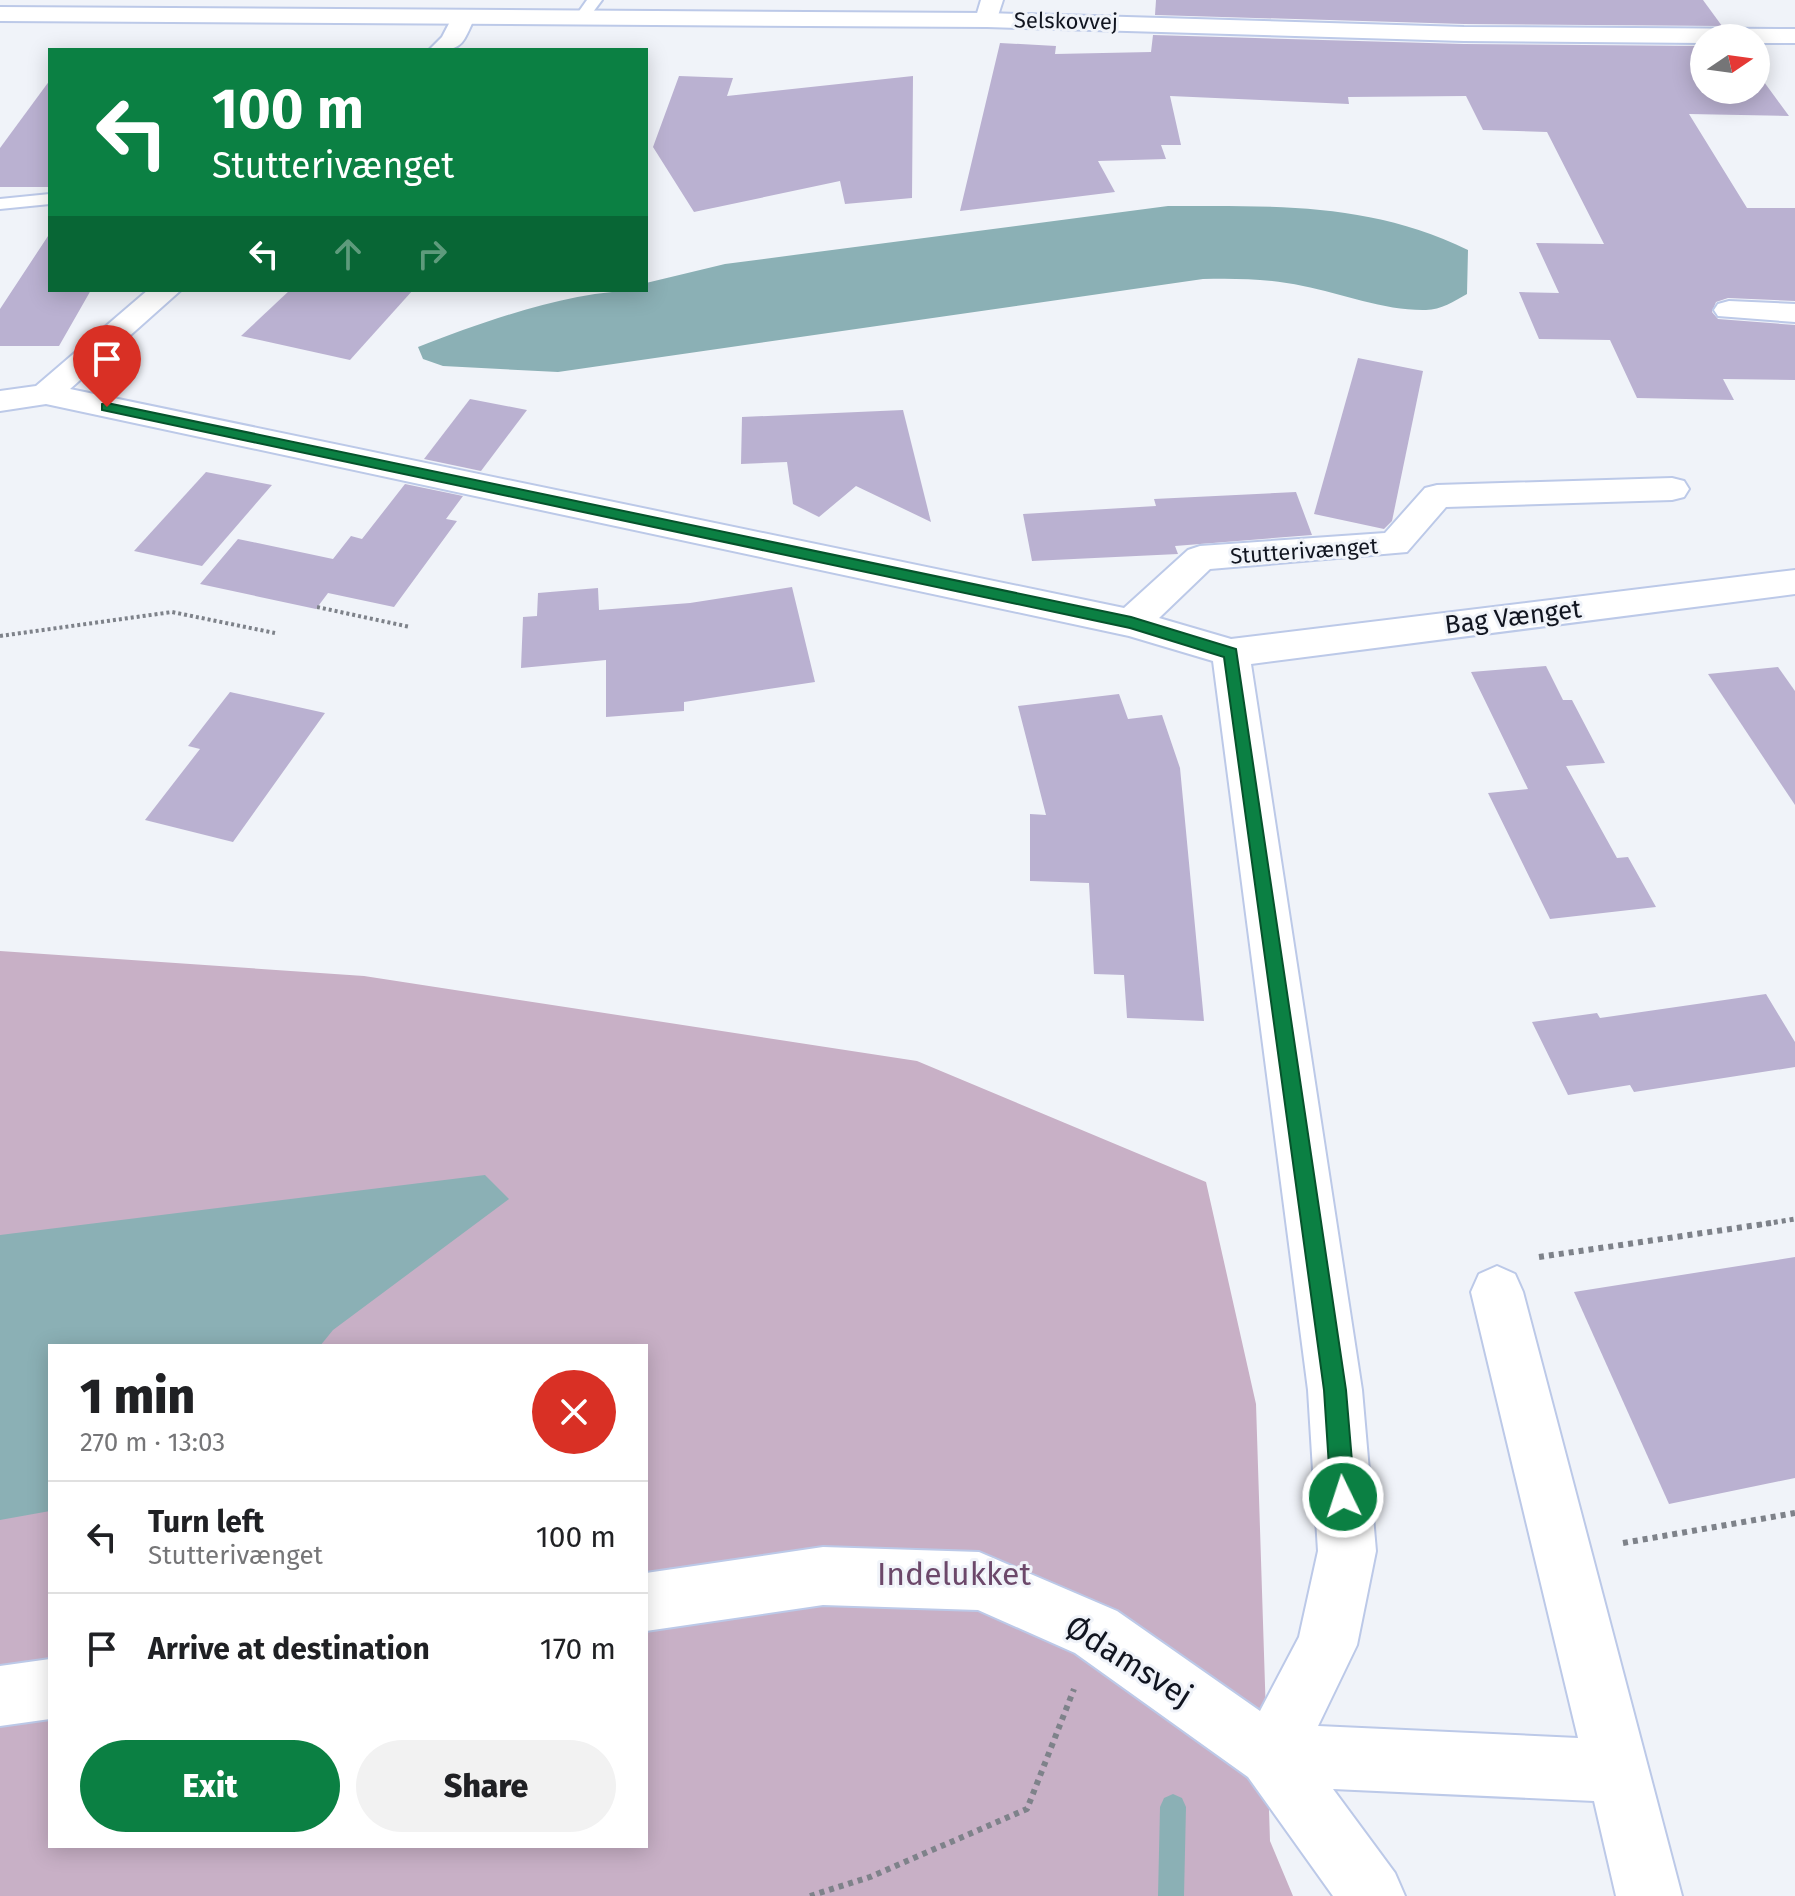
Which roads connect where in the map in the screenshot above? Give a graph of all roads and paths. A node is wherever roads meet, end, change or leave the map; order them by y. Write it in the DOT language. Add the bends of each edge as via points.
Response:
graph roads {
  1 [pos="588,9"];
  2 [pos="989,10"];
  3 [pos="0,14"];
  4 [pos="463,17"];
  5 [pos="1795,36"];
  6 [pos="443,48"];
  7 [pos="48,199"];
  8 [pos="0,204"];
  9 [pos="164,292"];
  10 [pos="1729,310"];
  11 [pos="1795,313"];
  12 [pos="46,394"];
  13 [pos="0,401"];
  14 [pos="1672,489"];
  15 [pos="1795,582"];
  16 [pos="317,607"];
  17 [pos="1131,623"];
  18 [pos="410,627"];
  19 [pos="275,633"];
  20 [pos="0,636"];
  21 [pos="1231,653"];
  22 [pos="1795,1219"];
  23 [pos="1497,1292"];
  24 [pos="1795,1513"];
  25 [pos="1562,1554"];
  26 [pos="648,1602"];
  27 [pos="1096,1632"];
  28 [pos="48,1689"];
  29 [pos="0,1696"];
  30 [pos="1270,1755"];
  31 [pos="1618,1771"];
  32 [pos="810,1896"];
  33 [pos="1372,1896"];
  34 [pos="1649,1896"];
  1 -- 2 [label="street, Selskovvej"];
  1 -- 4 [label="street, Selskovvej"];
  2 -- 5 [label="street, Selskovvej" via="1464,34"];
  3 -- 4 [label="street, Selskovvej"];
  4 -- 6 [label="street"];
  7 -- 8 [label="lane"];
  9 -- 12 [label="street"];
  10 -- 11 [label="street"];
  12 -- 13 [label="street"];
  12 -- 17 [label="street"];
  14 -- 17 [label="street, Stutterivænget" via="1437,496 1395,544 1200,558"];
  15 -- 21 [label="street, Bag Vænget"];
  16 -- 18 [label="path"];
  17 -- 21 [label="street"];
  19 -- 20 [label="path" via="172,612"];
  21 -- 30 [label="street" via="1335,1390 1347,1551 1327,1645"];
  22 -- 23 [label="path" via="1528,1259"];
  23 -- 25 [label="street"];
  24 -- 25 [label="path"];
  25 -- 31 [label="street"];
  26 -- 27 [label="street, Ødamsvej" via="823,1576 979,1581"];
  27 -- 30 [label="street, Ødamsvej"];
  27 -- 32 [label="path" via="1027,1809 870,1877"];
  28 -- 29 [label="street"];
  30 -- 31 [label="street"];
  30 -- 33 [label="street, Ødamsvej"];
  31 -- 34 [label="street"];
}
